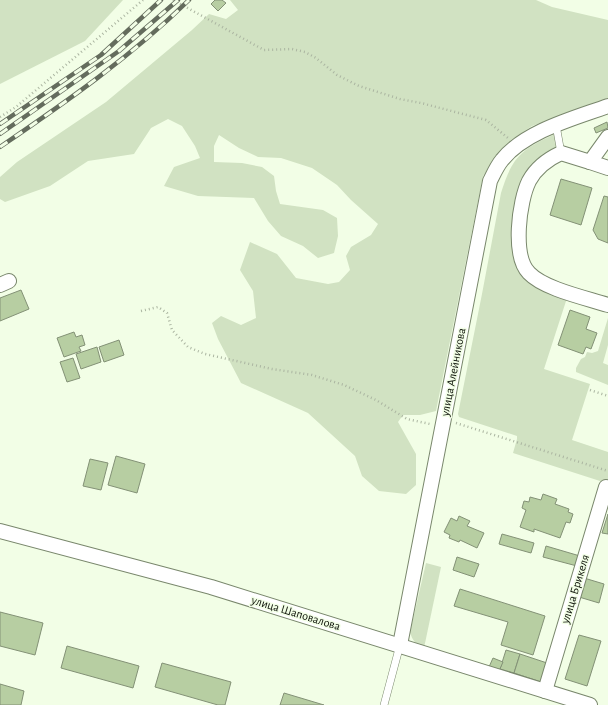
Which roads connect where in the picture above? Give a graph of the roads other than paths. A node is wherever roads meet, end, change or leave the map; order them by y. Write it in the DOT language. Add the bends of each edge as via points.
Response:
graph roads {
  1 [pos="608,106"];
  2 [pos="556,125"];
  3 [pos="608,137"];
  4 [pos="561,153"];
  5 [pos="590,162"];
  6 [pos="608,168"];
  7 [pos="608,305"];
  8 [pos="606,487"];
  9 [pos="0,531"];
  10 [pos="400,645"];
  11 [pos="545,691"];
  12 [pos="384,705"];
  13 [pos="590,705"];
  1 -- 2 [label="street, улица Алейникова"];
  2 -- 4 [label="lane"];
  2 -- 10 [label="street, улица Алейникова" via="517,146 502,160 490,180"];
  3 -- 5 [label="street"];
  4 -- 5 [label="street"];
  4 -- 7 [label="street" via="540,167 529,182 521,209 518,241 524,268 539,281"];
  5 -- 6 [label="street"];
  8 -- 11 [label="street, улица Брикеля"];
  9 -- 10 [label="street, улица Шаповалова" via="211,587"];
  10 -- 11 [label="street, улица Шаповалова"];
  10 -- 12 [label="lane, улица Алейникова"];
  11 -- 13 [label="street, улица Шаповалова"];
}
